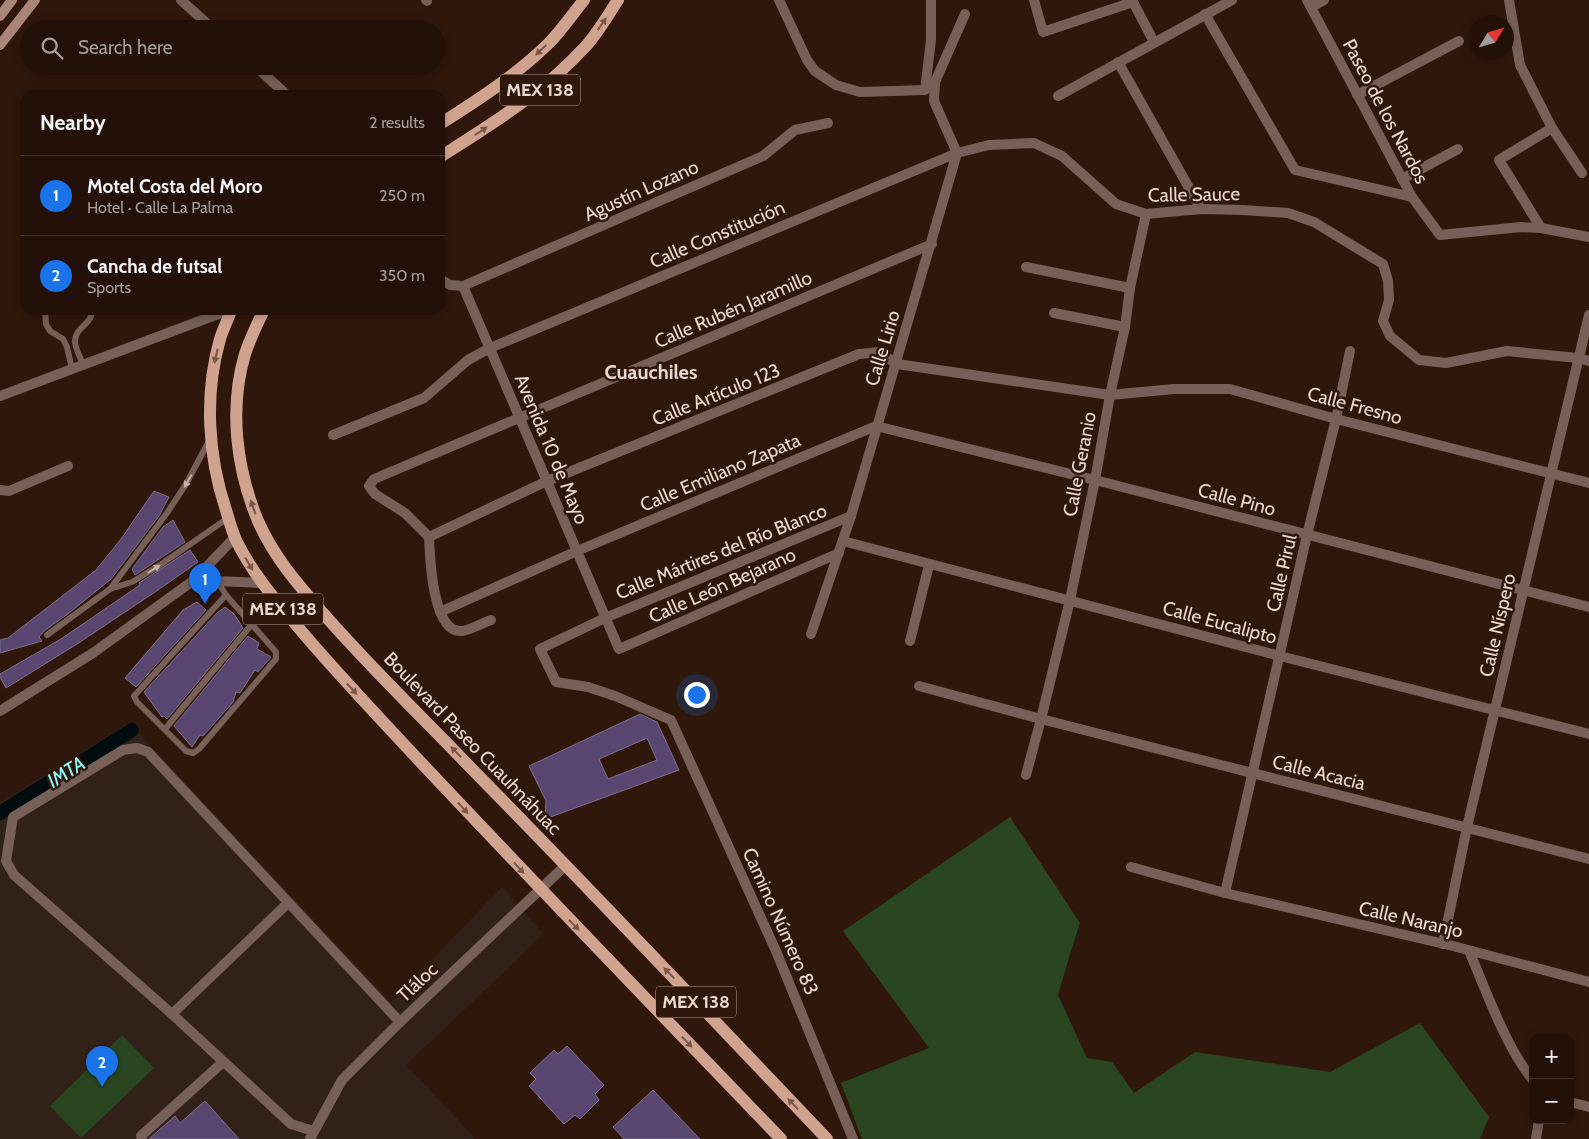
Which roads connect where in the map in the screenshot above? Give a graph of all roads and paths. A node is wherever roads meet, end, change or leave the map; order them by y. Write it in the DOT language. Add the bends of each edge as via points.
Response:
graph roads {
  1 [pos="12,0"];
  2 [pos="35,0"];
  3 [pos="181,0"];
  4 [pos="584,0"];
  5 [pos="618,0"];
  6 [pos="779,0"];
  7 [pos="931,0"];
  8 [pos="1034,0"];
  9 [pos="1232,0"];
  10 [pos="1324,0"];
  11 [pos="1510,0"];
  12 [pos="1132,1"];
  13 [pos="1309,4"];
  14 [pos="965,14"];
  15 [pos="1205,14"];
  16 [pos="0,16"];
  17 [pos="203,20"];
  18 [pos="1459,41"];
  19 [pos="1154,42"];
  20 [pos="0,45"];
  21 [pos="1118,62"];
  22 [pos="265,75"];
  23 [pos="281,90"];
  24 [pos="1357,94"];
  25 [pos="1058,96"];
  26 [pos="445,121"];
  27 [pos="828,123"];
  28 [pos="1552,128"];
  29 [pos="1458,149"];
  30 [pos="445,153"];
  31 [pos="957,153"];
  32 [pos="1582,173"];
  33 [pos="1402,180"];
  34 [pos="1412,197"];
  35 [pos="1201,209"];
  36 [pos="1146,214"];
  37 [pos="1541,228"];
  38 [pos="1589,236"];
  39 [pos="932,244"];
  40 [pos="1026,267"];
  41 [pos="445,282"];
  42 [pos="463,286"];
  43 [pos="1130,288"];
  44 [pos="1054,313"];
  45 [pos="1589,314"];
  46 [pos="45,315"];
  47 [pos="91,315"];
  48 [pos="217,315"];
  49 [pos="228,315"];
  50 [pos="262,315"];
  51 [pos="1125,327"];
  52 [pos="490,348"];
  53 [pos="1350,351"];
  54 [pos="1578,358"];
  55 [pos="1589,361"];
  56 [pos="897,364"];
  57 [pos="83,365"];
  58 [pos="72,369"];
  59 [pos="1110,395"];
  60 [pos="0,396"];
  61 [pos="520,417"];
  62 [pos="1336,419"];
  63 [pos="876,426"];
  64 [pos="333,435"];
  65 [pos="211,438"];
  66 [pos="68,466"];
  67 [pos="1551,474"];
  68 [pos="1095,480"];
  69 [pos="547,481"];
  70 [pos="1589,483"];
  71 [pos="0,490"];
  72 [pos="851,516"];
  73 [pos="228,517"];
  74 [pos="1308,535"];
  75 [pos="235,537"];
  76 [pos="429,537"];
  77 [pos="843,542"];
  78 [pos="577,551"];
  79 [pos="839,553"];
  80 [pos="929,565"];
  81 [pos="208,566"];
  82 [pos="194,580"];
  83 [pos="217,581"];
  84 [pos="261,583"];
  85 [pos="110,589"];
  86 [pos="1524,591"];
  87 [pos="226,595"];
  88 [pos="1070,600"];
  89 [pos="1589,607"];
  90 [pos="440,612"];
  91 [pos="605,618"];
  92 [pos="491,620"];
  93 [pos="252,624"];
  94 [pos="810,634"];
  95 [pos="47,635"];
  96 [pos="910,641"];
  97 [pos="619,649"];
  98 [pos="1280,656"];
  99 [pos="919,686"];
  100 [pos="1495,710"];
  101 [pos="0,712"];
  102 [pos="1041,719"];
  103 [pos="670,720"];
  104 [pos="165,730"];
  105 [pos="1589,734"];
  106 [pos="1253,773"];
  107 [pos="1026,775"];
  108 [pos="1467,827"];
  109 [pos="1589,859"];
  110 [pos="566,865"];
  111 [pos="1131,867"];
  112 [pos="540,890"];
  113 [pos="1225,893"];
  114 [pos="288,903"];
  115 [pos="1443,944"];
  116 [pos="1469,951"];
  117 [pos="1589,982"];
  118 [pos="172,1014"];
  119 [pos="400,1022"];
  120 [pos="223,1062"];
  121 [pos="1532,1079"];
  122 [pos="1574,1103"];
  123 [pos="1589,1107"];
  124 [pos="1538,1124"];
  125 [pos="312,1135"];
  126 [pos="142,1139"];
  127 [pos="781,1139"];
  128 [pos="827,1139"];
  129 [pos="853,1139"];
  130 [pos="1536,1139"];
  1 -- 16 [label="street"];
  2 -- 20 [label="street"];
  3 -- 17 [label="street"];
  4 -- 26 [label="main road, MEX 138, one-way" via="554,38 526,65"];
  30 -- 5 [label="main road, MEX 138, one-way" via="540,90 586,46"];
  6 -- 7 [label="street" via="815,71 836,85 860,92 925,90 931,40"];
  8 -- 12 [label="street" via="1043,32"];
  9 -- 15 [label="street"];
  10 -- 13 [label="street"];
  11 -- 28 [label="street" via="1520,65"];
  12 -- 19 [label="street"];
  13 -- 24 [label="street, Paseo de los Nardos"];
  14 -- 31 [label="street" via="934,82 934,102"];
  15 -- 19 [label="street"];
  15 -- 34 [label="street" via="1295,170"];
  18 -- 24 [label="street"];
  19 -- 21 [label="street"];
  21 -- 25 [label="street"];
  21 -- 35 [label="street"];
  22 -- 23 [label="street"];
  24 -- 33 [label="street, Paseo de los Nardos"];
  27 -- 42 [label="street, Agustín Lozano" via="795,130 762,156"];
  28 -- 32 [label="street"];
  28 -- 37 [label="street" via="1499,160"];
  29 -- 33 [label="street"];
  31 -- 36 [label="street, Calle Sauce" via="990,145 1034,143 1062,156 1116,204"];
  31 -- 39 [label="street, Calle Lirio"];
  31 -- 52 [label="street, Calle Constitución"];
  33 -- 34 [label="street, Paseo de los Nardos"];
  34 -- 37 [label="street, Paseo de los Nardos" via="1440,235"];
  35 -- 36 [label="street, Calle Sauce"];
  35 -- 54 [label="street, Calle Sauce" via="1288,213 1314,222 1382,264 1388,281 1389,300 1383,321 1390,336 1418,360 1446,363 1507,351"];
  36 -- 43 [label="street, Calle Geranio"];
  37 -- 38 [label="street"];
  39 -- 56 [label="street, Calle Lirio"];
  39 -- 61 [label="street, Calle Rubén Jaramillo"];
  40 -- 43 [label="street"];
  41 -- 42 [label="street"];
  42 -- 52 [label="street, Avenida 10 de Mayo"];
  43 -- 51 [label="street, Calle Geranio"];
  44 -- 51 [label="street"];
  45 -- 54 [label="street, Calle Níspero"];
  46 -- 58 [label="lane" via="50,332 63,339 67,346"];
  47 -- 57 [label="lane" via="76,336"];
  48 -- 57 [label="street"];
  49 -- 65 [label="main road, MEX 138, one-way" via="213,371"];
  110 -- 50 [label="main road, Boulevard Paseo Cuauhnáhuac / MEX 138, one-way" via="349,643 284,568 270,545 242,470 235,412 246,353"];
  51 -- 59 [label="street, Calle Geranio"];
  52 -- 61 [label="street, Avenida 10 de Mayo"];
  52 -- 64 [label="street, Calle Constitución" via="468,360 424,398"];
  53 -- 62 [label="street, Calle Pirul"];
  54 -- 55 [label="street"];
  54 -- 67 [label="street, Calle Níspero"];
  56 -- 59 [label="street, Calle Fresno"];
  56 -- 63 [label="street, Calle Lirio"];
  56 -- 69 [label="street, Calle Artículo 123" via="880,352 859,354"];
  57 -- 58 [label="street"];
  58 -- 60 [label="street"];
  59 -- 62 [label="street, Calle Fresno" via="1174,389 1230,390"];
  59 -- 68 [label="street, Calle Geranio"];
  61 -- 69 [label="street, Avenida 10 de Mayo"];
  61 -- 76 [label="street, Calle Rubén Jaramillo" via="374,478 369,486 375,494 405,513"];
  62 -- 67 [label="street, Calle Fresno"];
  62 -- 74 [label="street, Calle Pirul"];
  63 -- 68 [label="street, Calle Pino"];
  63 -- 72 [label="street, Calle Lirio"];
  63 -- 78 [label="street, Calle Emiliano Zapata"];
  65 -- 73 [label="main road, MEX 138" via="214,466"];
  65 -- 85 [label="lane, one-way" via="186,484"];
  66 -- 71 [label="street" via="9,491"];
  67 -- 70 [label="street, Calle Fresno"];
  67 -- 86 [label="street, Calle Níspero"];
  68 -- 74 [label="street, Calle Pino"];
  68 -- 88 [label="street, Calle Geranio"];
  69 -- 76 [label="street, Calle Artículo 123"];
  69 -- 78 [label="street, Avenida 10 de Mayo"];
  72 -- 77 [label="street, Calle Lirio"];
  72 -- 91 [label="street, Calle Mártires del Río Blanco"];
  73 -- 75 [label="main road, MEX 138"];
  85 -- 73 [label="lane, one-way" via="132,582 160,565"];
  74 -- 86 [label="street, Calle Pino"];
  74 -- 98 [label="street, Calle Pirul"];
  75 -- 81 [label="street"];
  75 -- 84 [label="main road, MEX 138, one-way"];
  76 -- 90 [label="street" via="432,582"];
  77 -- 79 [label="street, Calle Lirio"];
  77 -- 80 [label="street, Calle Eucalipto"];
  78 -- 90 [label="street, Calle Emiliano Zapata"];
  78 -- 91 [label="street, Avenida 10 de Mayo"];
  79 -- 94 [label="street, Calle Lirio"];
  79 -- 97 [label="street, Calle León Bejarano"];
  80 -- 88 [label="street, Calle Eucalipto"];
  80 -- 96 [label="street"];
  81 -- 82 [label="street"];
  81 -- 83 [label="lane"];
  82 -- 83 [label="street"];
  82 -- 101 [label="street" via="93,653"];
  83 -- 84 [label="street"];
  83 -- 87 [label="lane"];
  84 -- 112 [label="main road, MEX 138, one-way" via="329,664"];
  85 -- 95 [label="lane"];
  86 -- 89 [label="street, Calle Pino"];
  86 -- 100 [label="street, Calle Níspero"];
  87 -- 93 [label="lane"];
  87 -- 104 [label="lane" via="134,696"];
  88 -- 98 [label="street, Calle Eucalipto"];
  88 -- 102 [label="street, Calle Geranio"];
  90 -- 92 [label="street" via="444,622 454,630 461,631"];
  91 -- 97 [label="street, Avenida 10 de Mayo"];
  91 -- 103 [label="street, Calle Mártires del Río Blanco" via="540,649 556,682 588,687"];
  93 -- 104 [label="lane"];
  93 -- 104 [label="lane" via="276,652 276,659 199,749 186,751"];
  98 -- 100 [label="street, Calle Eucalipto"];
  98 -- 106 [label="street, Calle Pirul"];
  99 -- 102 [label="street, Calle Acacia"];
  100 -- 105 [label="street, Calle Eucalipto"];
  100 -- 108 [label="street, Calle Níspero"];
  102 -- 106 [label="street, Calle Acacia"];
  102 -- 107 [label="street, Calle Geranio"];
  103 -- 129 [label="street, Camino Número 83" via="776,951"];
  106 -- 108 [label="street, Calle Acacia"];
  106 -- 113 [label="street, Calle Pirul"];
  108 -- 109 [label="street, Calle Acacia"];
  108 -- 115 [label="street, Calle Níspero"];
  110 -- 112 [label="street, Tláloc"];
  128 -- 110 [label="main road, Boulevard Paseo Cuauhnáhuac / MEX 138, one-way"];
  111 -- 113 [label="street, Calle Naranjo"];
  112 -- 119 [label="street, Tláloc"];
  112 -- 127 [label="main road, MEX 138, one-way"];
  113 -- 115 [label="street, Calle Naranjo"];
  114 -- 118 [label="street"];
  114 -- 118 [label="street" via="148,752 137,748 123,750 13,817 6,860 14,875"];
  114 -- 119 [label="street"];
  115 -- 116 [label="street, Calle Naranjo"];
  116 -- 117 [label="street, Calle Naranjo"];
  116 -- 121 [label="street" via="1502,1027"];
  118 -- 120 [label="street"];
  119 -- 125 [label="street, Tláloc" via="342,1080"];
  120 -- 125 [label="street" via="291,1124"];
  120 -- 126 [label="street"];
  122 -- 123 [label="street"];
  124 -- 130 [label="street"];
}
